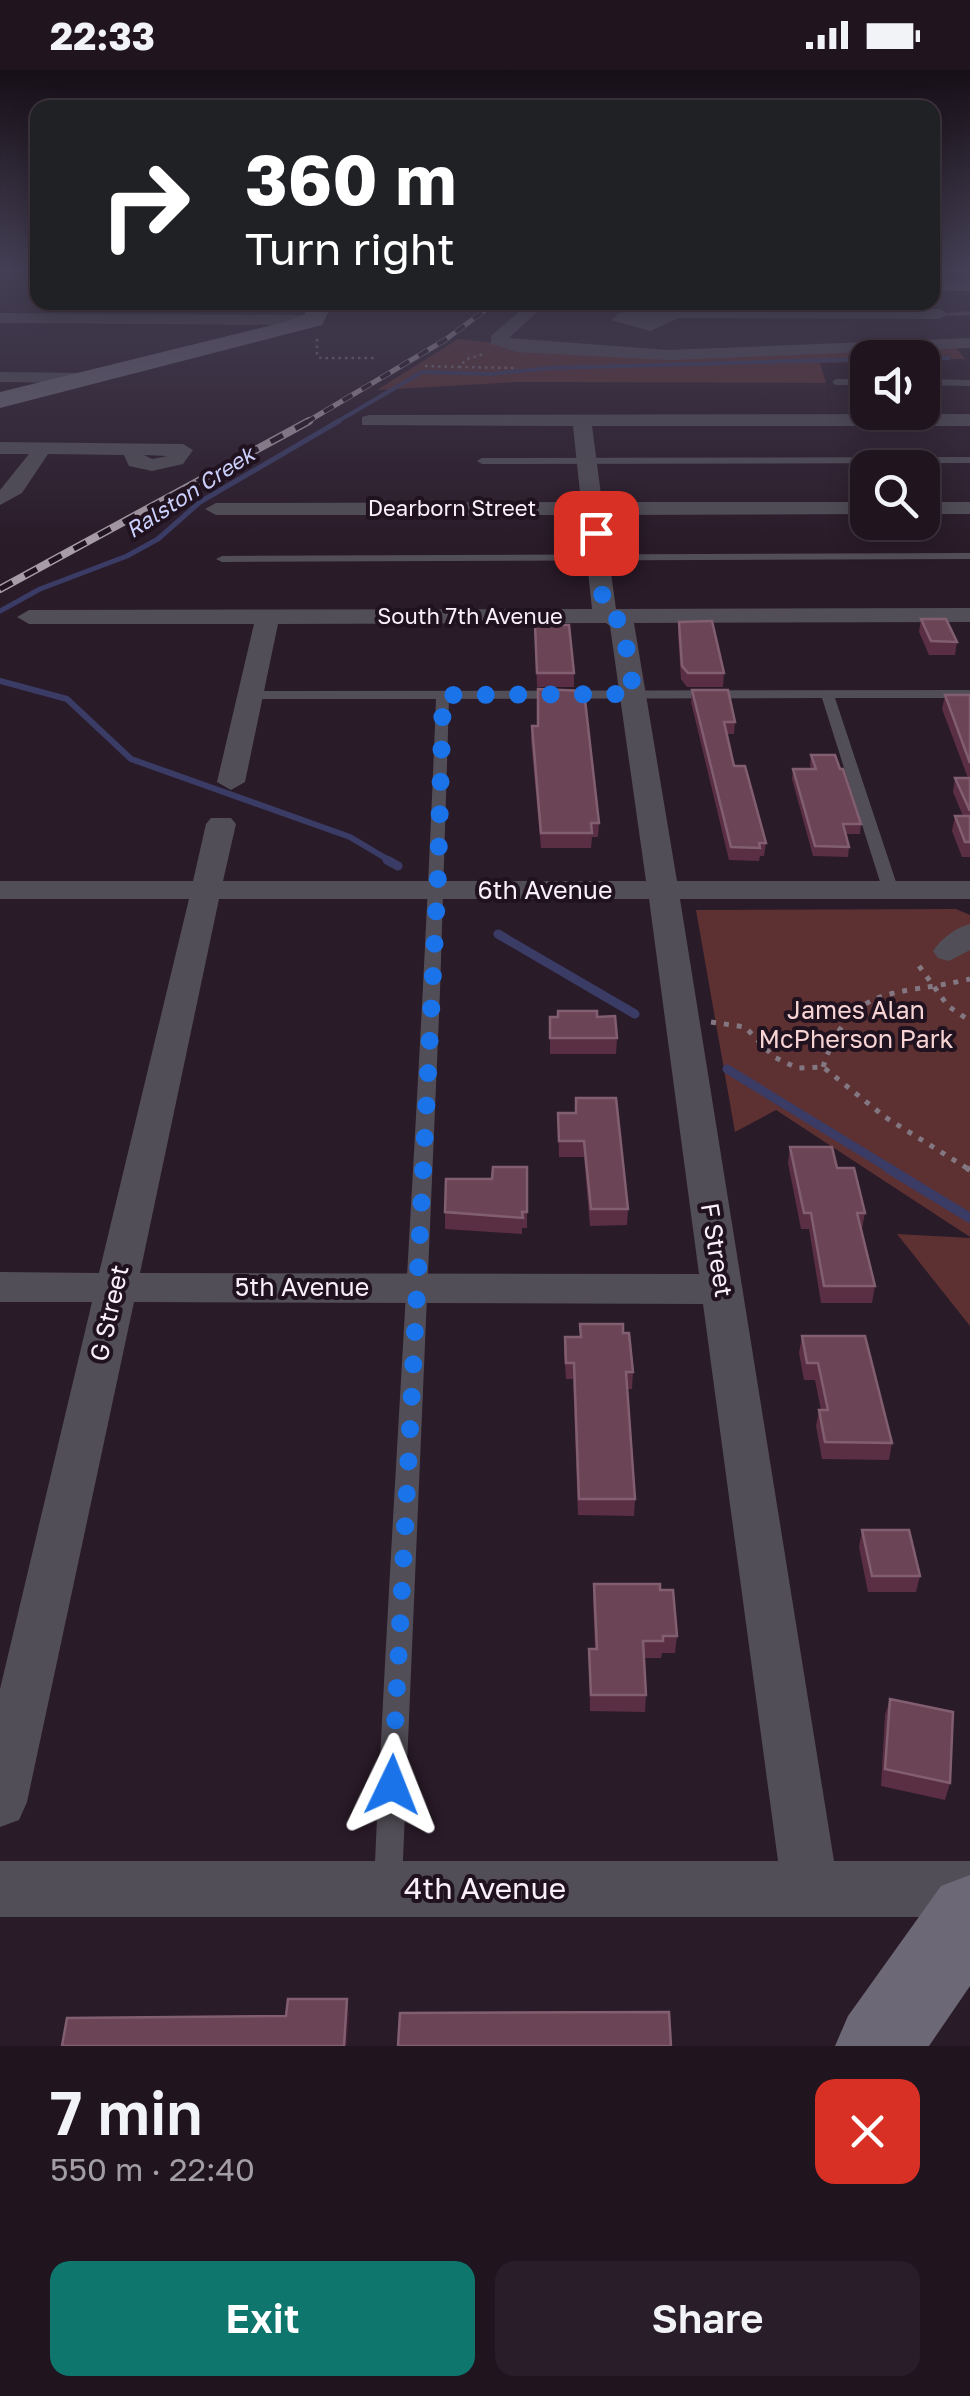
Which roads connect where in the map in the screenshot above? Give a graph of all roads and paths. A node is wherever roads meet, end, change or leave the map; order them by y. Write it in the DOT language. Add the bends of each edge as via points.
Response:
graph roads {
  1 [pos="154,360"];
  2 [pos="470,360"];
  3 [pos="425,366"];
  4 [pos="0,378"];
  5 [pos="84,378"];
  6 [pos="836,382"];
  7 [pos="850,382"];
  8 [pos="940,382"];
  9 [pos="970,382"];
  10 [pos="0,400"];
  11 [pos="970,420"];
  12 [pos="369,421"];
  13 [pos="582,422"];
  14 [pos="0,448"];
  15 [pos="42,449"];
  16 [pos="137,450"];
  17 [pos="970,460"];
  18 [pos="482,461"];
  19 [pos="588,461"];
  20 [pos="0,500"];
  21 [pos="594,508"];
  22 [pos="850,508"];
  23 [pos="940,508"];
  24 [pos="970,508"];
  25 [pos="216,509"];
  26 [pos="970,556"];
  27 [pos="222,558"];
  28 [pos="599,558"];
  29 [pos="970,615"];
  30 [pos="612,616"];
  31 [pos="267,617"];
  32 [pos="29,618"];
  33 [pos="634,694"];
  34 [pos="827,694"];
  35 [pos="970,694"];
  36 [pos="250,695"];
  37 [pos="443,695"];
  38 [pos="231,782"];
  39 [pos="221,824"];
  40 [pos="890,888"];
  41 [pos="206,889"];
  42 [pos="0,890"];
  43 [pos="438,890"];
  44 [pos="661,890"];
  45 [pos="970,890"];
  46 [pos="920,966"];
  47 [pos="970,979"];
  48 [pos="936,990"];
  49 [pos="703,1020"];
  50 [pos="970,1021"];
  51 [pos="823,1067"];
  52 [pos="970,1170"];
  53 [pos="0,1287"];
  54 [pos="115,1287"];
  55 [pos="414,1287"];
  56 [pos="724,1289"];
  57 [pos="0,1802"];
  58 [pos="0,1889"];
  59 [pos="388,1889"];
  60 [pos="810,1889"];
  61 [pos="970,1889"];
  62 [pos="970,1914"];
  63 [pos="878,2046"];
  1 -- 5 [label="main road"];
  2 -- 3 [label="path" via="459,368"];
  4 -- 5 [label="street"];
  5 -- 10 [label="main road"];
  6 -- 7 [label="lane"];
  8 -- 9 [label="lane"];
  11 -- 13 [label="street"];
  12 -- 13 [label="street"];
  13 -- 19 [label="street, F Street"];
  14 -- 15 [label="street"];
  15 -- 16 [label="street"];
  15 -- 20 [label="street"];
  17 -- 19 [label="lane"];
  18 -- 19 [label="lane"];
  19 -- 21 [label="street, F Street"];
  21 -- 22 [label="street, Dearborn Street"];
  21 -- 25 [label="street, Dearborn Street"];
  21 -- 28 [label="street, F Street"];
  23 -- 24 [label="street"];
  26 -- 28 [label="lane"];
  27 -- 28 [label="lane"];
  28 -- 30 [label="street, F Street" via="604,612"];
  29 -- 30 [label="street, South 7th Avenue"];
  30 -- 31 [label="street, South 7th Avenue"];
  30 -- 33 [label="street, F Street" via="622,622"];
  31 -- 32 [label="street, South 7th Avenue"];
  31 -- 36 [label="street"];
  33 -- 34 [label="lane"];
  33 -- 37 [label="lane"];
  33 -- 44 [label="street, F Street"];
  34 -- 35 [label="lane"];
  34 -- 40 [label="lane"];
  36 -- 37 [label="lane"];
  36 -- 38 [label="street"];
  37 -- 43 [label="lane"];
  39 -- 41 [label="street, G Street"];
  40 -- 44 [label="street, 6th Avenue"];
  40 -- 45 [label="street, 6th Avenue"];
  41 -- 42 [label="street, 6th Avenue"];
  41 -- 43 [label="street, 6th Avenue"];
  41 -- 54 [label="street, G Street"];
  43 -- 44 [label="street, 6th Avenue"];
  43 -- 55 [label="lane"];
  44 -- 56 [label="street, F Street"];
  46 -- 48 [label="path"];
  47 -- 48 [label="path"];
  48 -- 50 [label="path"];
  48 -- 51 [label="path" via="870,997 858,1005 829,1042"];
  49 -- 51 [label="path" via="745,1027 774,1058 798,1068"];
  51 -- 52 [label="path"];
  53 -- 54 [label="street, 5th Avenue"];
  54 -- 55 [label="street, 5th Avenue"];
  54 -- 57 [label="street, G Street"];
  55 -- 56 [label="street, 5th Avenue"];
  55 -- 59 [label="lane"];
  56 -- 60 [label="street, F Street"];
  58 -- 59 [label="street, 4th Avenue"];
  59 -- 60 [label="street, 4th Avenue"];
  60 -- 61 [label="street, 4th Avenue"];
  62 -- 63 [label="main road"];
}
